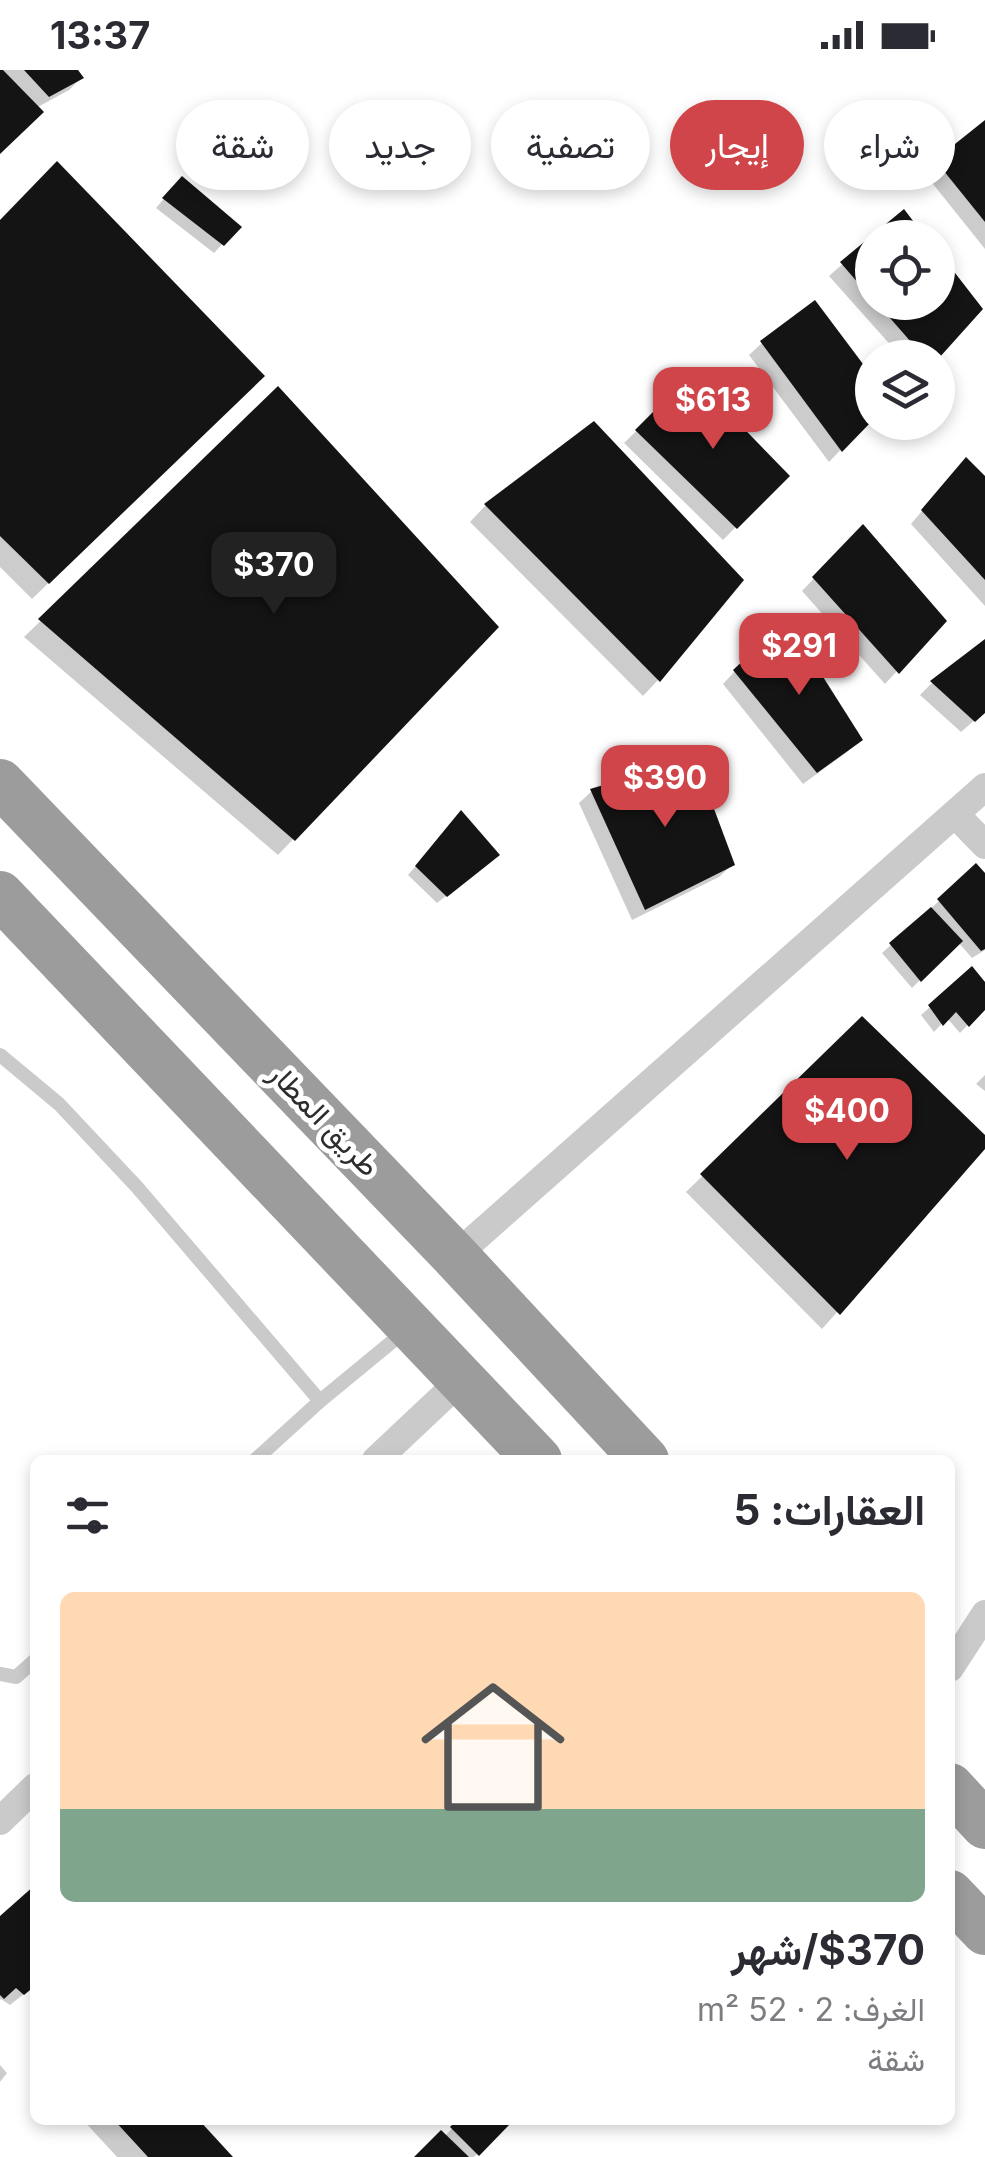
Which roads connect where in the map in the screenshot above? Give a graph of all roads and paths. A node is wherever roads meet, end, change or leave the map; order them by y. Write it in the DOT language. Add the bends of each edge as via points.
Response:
graph roads {
  1 [pos="0,782"];
  2 [pos="985,788"];
  3 [pos="956,814"];
  4 [pos="985,845"];
  5 [pos="0,895"];
  6 [pos="0,1055"];
  7 [pos="455,1256"];
  8 [pos="410,1328"];
  9 [pos="462,1380"];
  10 [pos="320,1401"];
  11 [pos="261,1455"];
  12 [pos="381,1455"];
  13 [pos="533,1455"];
  14 [pos="640,1455"];
  15 [pos="985,1614"];
  16 [pos="955,1660"];
  17 [pos="30,1664"];
  18 [pos="0,1674"];
  19 [pos="30,1792"];
  20 [pos="955,1793"];
  21 [pos="0,1821"];
  22 [pos="985,1825"];
  23 [pos="955,1899"];
  24 [pos="985,1931"];
  1 -- 7 [label="highway, طريق المطار"];
  2 -- 3 [label="street"];
  3 -- 4 [label="street"];
  3 -- 7 [label="street"];
  5 -- 8 [label="highway"];
  6 -- 10 [label="lane" via="60,1104 138,1187"];
  7 -- 14 [label="highway, طريق المطار"];
  8 -- 9 [label="highway"];
  8 -- 10 [label="lane"];
  9 -- 12 [label="street"];
  9 -- 13 [label="highway"];
  10 -- 11 [label="lane"];
  15 -- 16 [label="street"];
  17 -- 18 [label="lane" via="16,1677"];
  19 -- 21 [label="street"];
  20 -- 22 [label="highway"];
  23 -- 24 [label="highway"];
}
